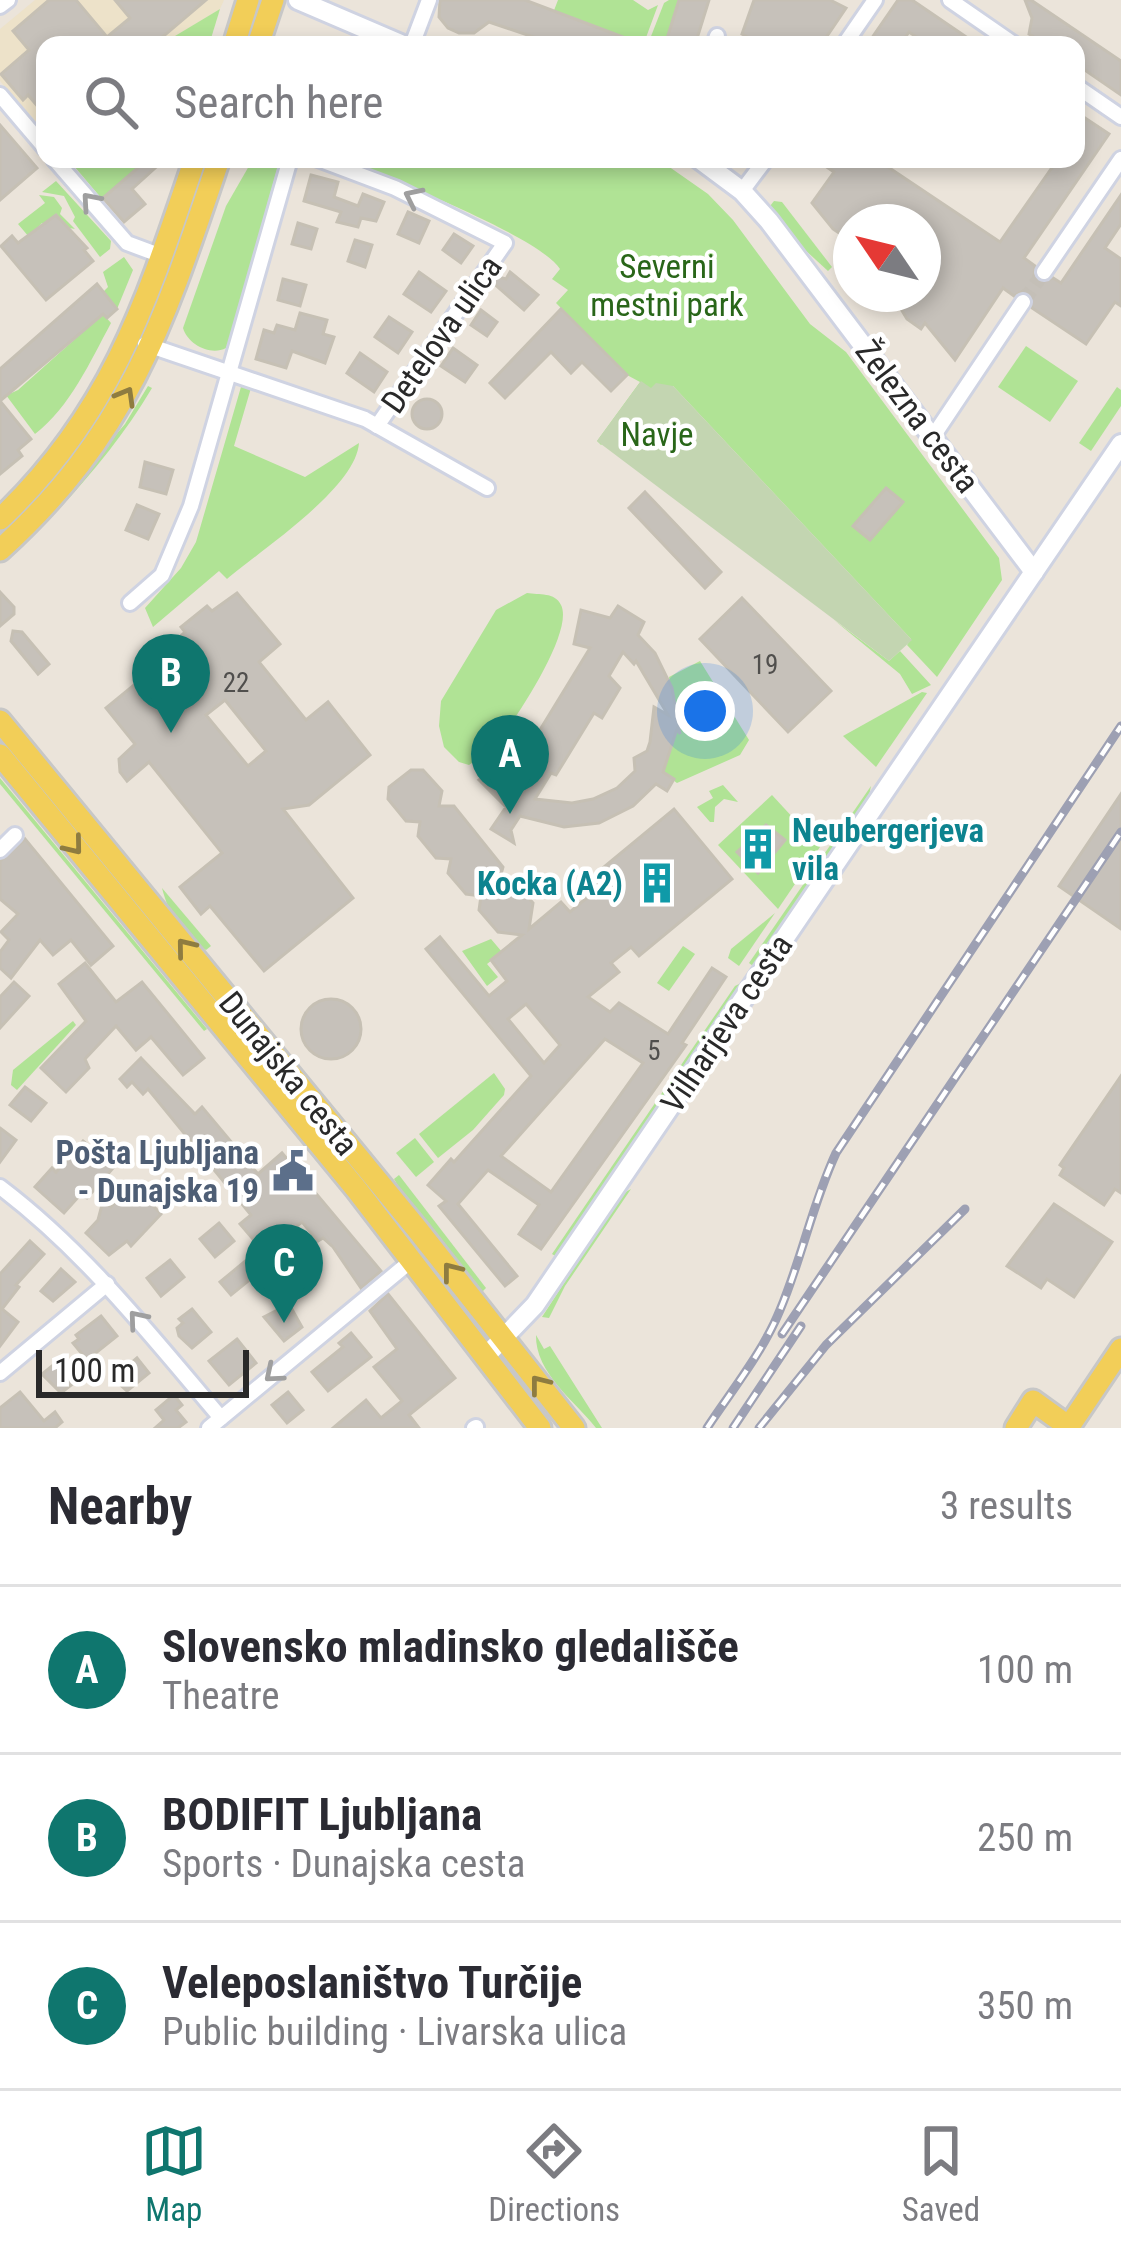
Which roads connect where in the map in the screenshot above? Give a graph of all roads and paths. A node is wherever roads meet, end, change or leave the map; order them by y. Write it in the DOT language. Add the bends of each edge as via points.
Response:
graph roads {
  1 [pos="8,0"];
  2 [pos="248,0"];
  3 [pos="273,0"];
  4 [pos="298,0"];
  5 [pos="429,0"];
  6 [pos="874,0"];
  7 [pos="950,0"];
  8 [pos="0,6"];
  9 [pos="237,36"];
  10 [pos="261,36"];
  11 [pos="382,36"];
  12 [pos="415,36"];
  13 [pos="850,36"];
  14 [pos="1003,36"];
  15 [pos="1085,92"];
  16 [pos="0,95"];
  17 [pos="1121,117"];
  18 [pos="36,137"];
  19 [pos="1121,159"];
  20 [pos="62,168"];
  21 [pos="192,168"];
  22 [pos="215,168"];
  23 [pos="287,168"];
  24 [pos="341,168"];
  25 [pos="712,168"];
  26 [pos="759,168"];
  27 [pos="742,191"];
  28 [pos="162,256"];
  29 [pos="1044,272"];
  30 [pos="1024,302"];
  31 [pos="142,343"];
  32 [pos="231,371"];
  33 [pos="377,426"];
  34 [pos="934,434"];
  35 [pos="1121,444"];
  36 [pos="487,488"];
  37 [pos="0,519"];
  38 [pos="0,550"];
  39 [pos="1034,572"];
  40 [pos="130,603"];
  41 [pos="0,721"];
  42 [pos="0,755"];
  43 [pos="16,836"];
  44 [pos="0,850"];
  45 [pos="0,1187"];
  46 [pos="411,1261"];
  47 [pos="107,1284"];
  48 [pos="505,1339"];
  49 [pos="1121,1349"];
  50 [pos="485,1358"];
  51 [pos="0,1373"];
  52 [pos="215,1423"];
  53 [pos="539,1428"];
  54 [pos="574,1428"];
  55 [pos="1016,1428"];
  56 [pos="1069,1428"];
  1 -- 8 [label="street"];
  2 -- 9 [label="main road"];
  3 -- 10 [label="main road"];
  4 -- 11 [label="main road"];
  5 -- 12 [label="street"];
  6 -- 13 [label="street"];
  7 -- 14 [label="street"];
  15 -- 17 [label="street"];
  16 -- 18 [label="street"];
  19 -- 29 [label="street"];
  28 -- 20 [label="street, one-way" via="127,243"];
  21 -- 28 [label="main road"];
  22 -- 31 [label="main road"];
  23 -- 32 [label="street"];
  33 -- 24 [label="street, Detelova ulica, one-way" via="505,243"];
  25 -- 27 [label="main road, Železna cesta"];
  26 -- 27 [label="street"];
  27 -- 34 [label="main road, Železna cesta"];
  28 -- 31 [label="main road"];
  30 -- 34 [label="street"];
  31 -- 32 [label="street"];
  31 -- 37 [label="main road"];
  38 -- 31 [label="main road, one-way" via="114,416"];
  32 -- 33 [label="street"];
  32 -- 40 [label="street" via="170,561"];
  33 -- 36 [label="street"];
  34 -- 39 [label="main road, Železna cesta"];
  35 -- 39 [label="main road, Vilharjeva cesta"];
  39 -- 48 [label="main road, Vilharjeva cesta"];
  48 -- 41 [label="main road, Dunajska cesta, one-way"];
  42 -- 46 [label="main road, Dunajska cesta, one-way"];
  43 -- 44 [label="street"];
  45 -- 47 [label="street"];
  46 -- 50 [label="main road, Dunajska cesta"];
  46 -- 52 [label="street, one-way"];
  47 -- 51 [label="street"];
  52 -- 47 [label="street, one-way"];
  48 -- 50 [label="main road, Vilharjeva cesta"];
  54 -- 48 [label="main road, Dunajska cesta, one-way"];
  49 -- 56 [label="main road"];
  50 -- 53 [label="main road, Dunajska cesta"];
  55 -- 56 [label="main road" via="1033,1401"];
}
